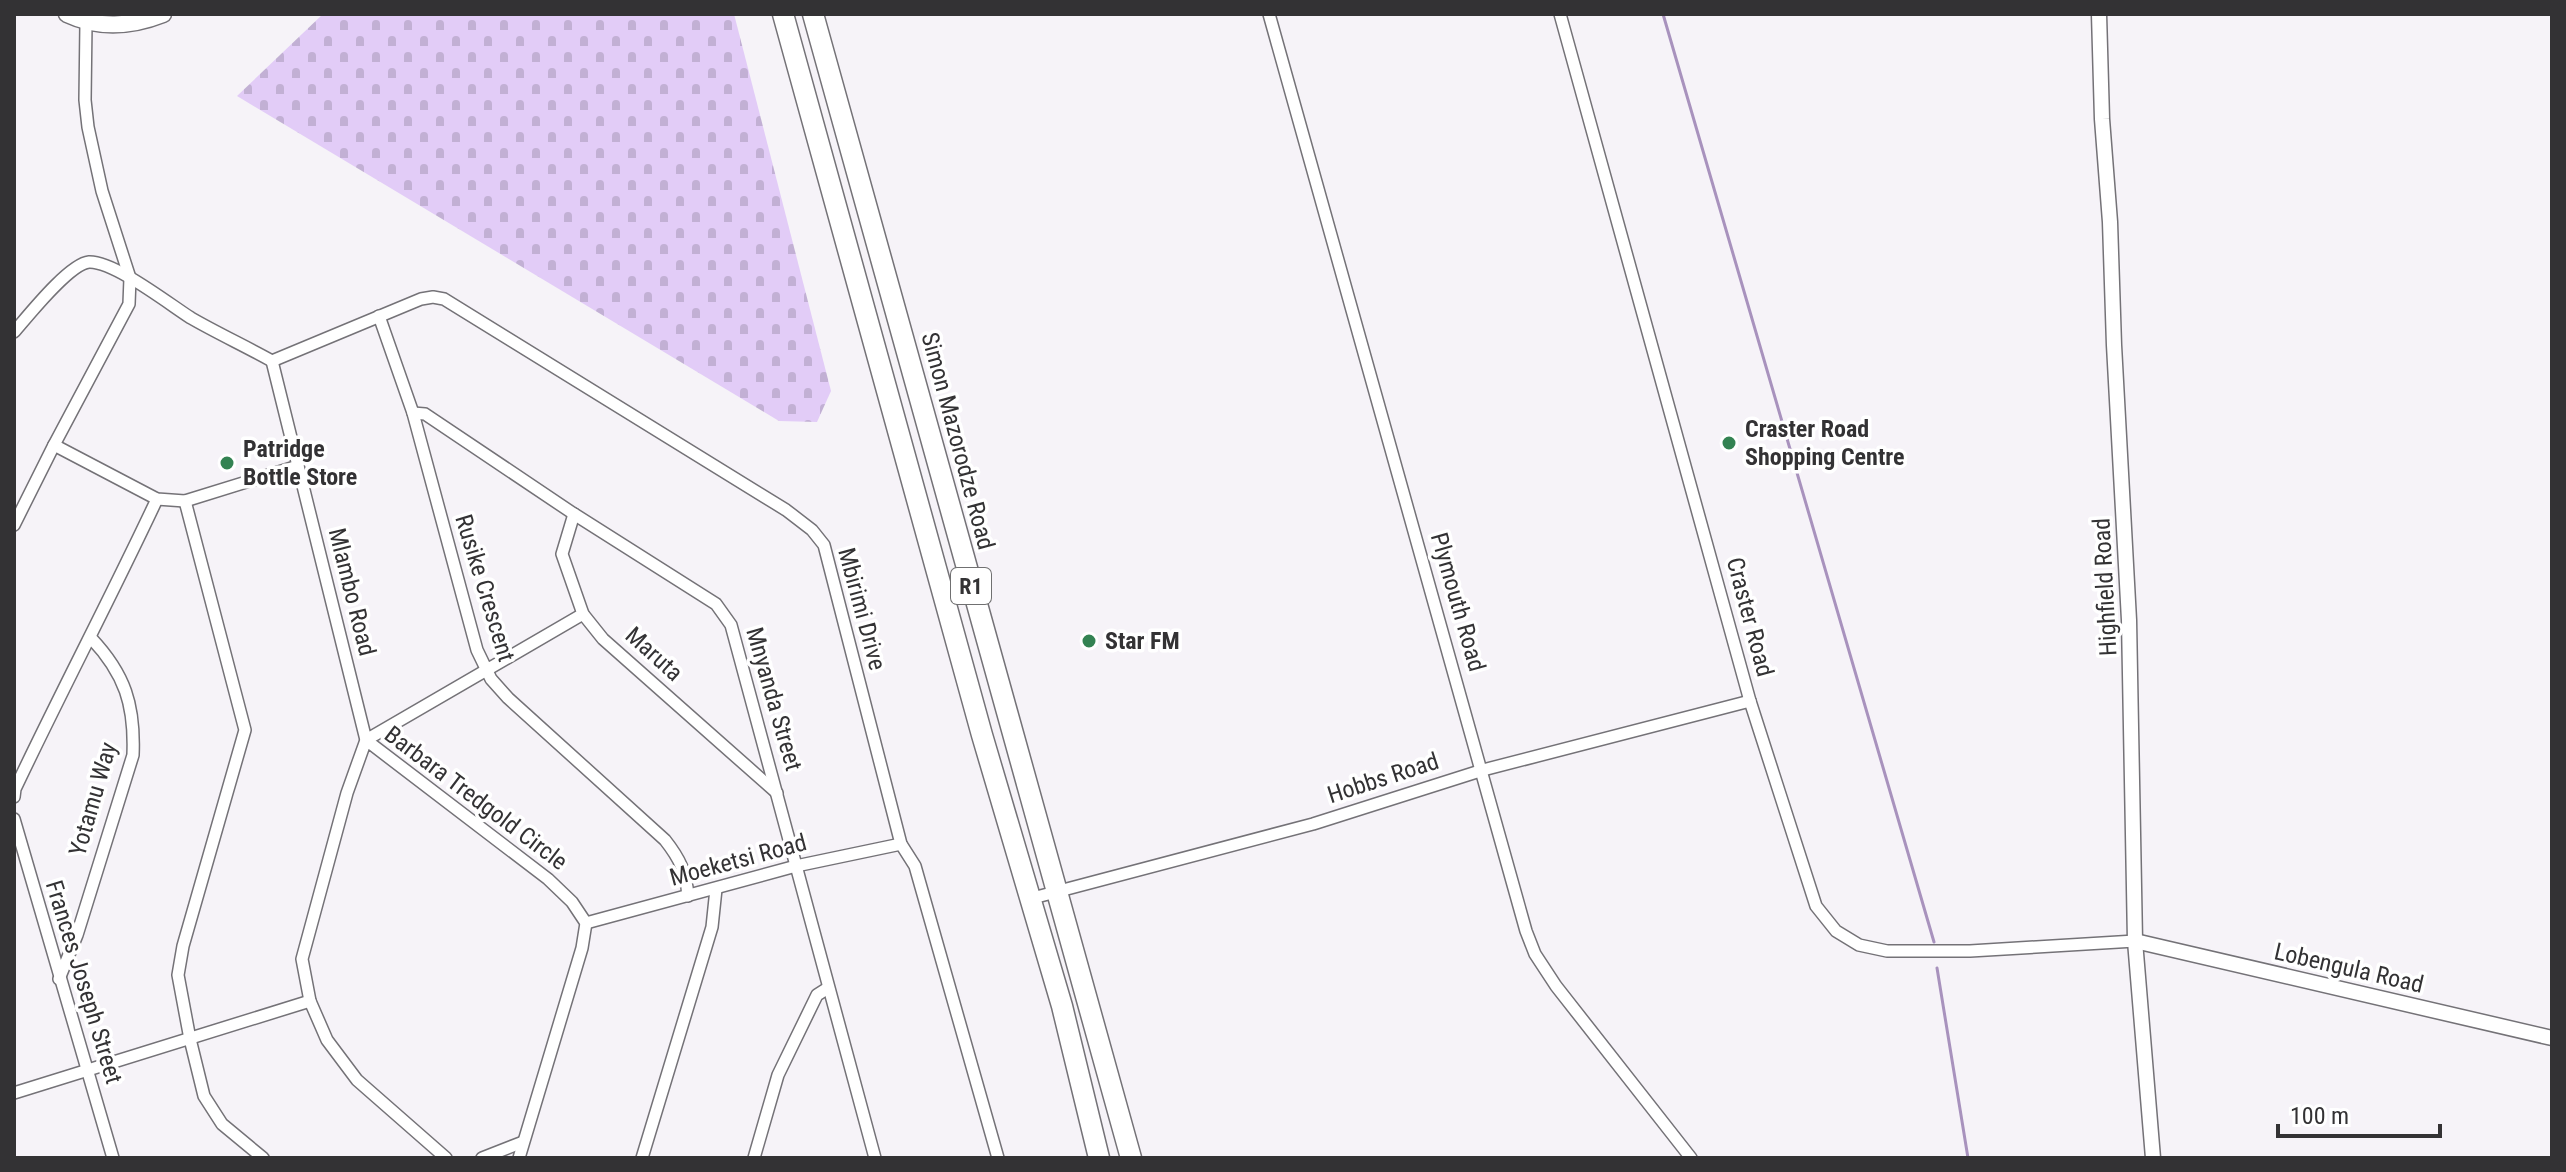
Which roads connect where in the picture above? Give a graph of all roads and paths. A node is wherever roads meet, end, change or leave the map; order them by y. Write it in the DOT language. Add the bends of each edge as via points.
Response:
graph roads {
  1 [pos="67,14"];
  2 [pos="163,14"];
  3 [pos="783,14"];
  4 [pos="813,14"];
  5 [pos="1269,14"];
  6 [pos="1560,14"];
  7 [pos="2099,14"];
  8 [pos="86,23"];
  9 [pos="130,278"];
  10 [pos="379,316"];
  11 [pos="14,332"];
  12 [pos="272,361"];
  13 [pos="413,413"];
  14 [pos="54,445"];
  15 [pos="298,466"];
  16 [pos="157,499"];
  17 [pos="185,501"];
  18 [pos="574,514"];
  19 [pos="14,525"];
  20 [pos="583,614"];
  21 [pos="91,638"];
  22 [pos="487,670"];
  23 [pos="1750,701"];
  24 [pos="366,740"];
  25 [pos="1483,770"];
  26 [pos="778,794"];
  27 [pos="14,797"];
  28 [pos="14,819"];
  29 [pos="901,844"];
  30 [pos="796,866"];
  31 [pos="716,889"];
  32 [pos="1056,892"];
  33 [pos="688,896"];
  34 [pos="1029,899"];
  35 [pos="586,923"];
  36 [pos="2135,941"];
  37 [pos="59,979"];
  38 [pos="828,988"];
  39 [pos="310,1001"];
  40 [pos="1062,1006"];
  41 [pos="2552,1038"];
  42 [pos="190,1039"];
  43 [pos="89,1071"];
  44 [pos="14,1093"];
  45 [pos="523,1142"];
  46 [pos="113,1158"];
  47 [pos="263,1158"];
  48 [pos="446,1158"];
  49 [pos="482,1158"];
  50 [pos="519,1158"];
  51 [pos="642,1158"];
  52 [pos="754,1158"];
  53 [pos="875,1158"];
  54 [pos="998,1158"];
  55 [pos="1099,1158"];
  56 [pos="1131,1158"];
  57 [pos="1691,1158"];
  58 [pos="2153,1158"];
  1 -- 8 [label="main road"];
  2 -- 8 [label="main road" via="117,25"];
  3 -- 34 [label="highway, R1"];
  4 -- 32 [label="highway, Simon Mazorodze Road / R1"];
  5 -- 25 [label="street, Plymouth Road"];
  6 -- 23 [label="street, Craster Road"];
  7 -- 36 [label="street, Highfield Road" via="2129,620"];
  8 -- 9 [label="street" via="88,127"];
  9 -- 11 [label="street" via="89,262 60,281"];
  9 -- 12 [label="street"];
  9 -- 14 [label="street" via="129,304"];
  10 -- 12 [label="street, Mbirimi Drive"];
  10 -- 13 [label="street, Rusike Crescent"];
  10 -- 29 [label="street, Mbirimi Drive" via="421,299 444,299 812,530 824,545"];
  12 -- 15 [label="street, Mlambo Road"];
  13 -- 18 [label="street, Mnyanda Street" via="425,414"];
  13 -- 22 [label="street, Rusike Crescent" via="477,650"];
  14 -- 16 [label="street"];
  14 -- 19 [label="street"];
  15 -- 17 [label="street"];
  15 -- 24 [label="street, Mlambo Road"];
  16 -- 17 [label="street"];
  16 -- 21 [label="street"];
  17 -- 42 [label="street" via="245,730 183,946 178,975"];
  18 -- 20 [label="street, Maruta" via="562,554"];
  18 -- 26 [label="street, Mnyanda Street" via="726,615"];
  20 -- 22 [label="street"];
  20 -- 26 [label="street, Maruta" via="603,639"];
  21 -- 27 [label="street" via="71,670"];
  21 -- 37 [label="street, Yotamu Way" via="123,680 134,730 133,755"];
  22 -- 24 [label="street"];
  22 -- 33 [label="street, Rusike Crescent" via="508,698 665,840 686,872"];
  23 -- 25 [label="street, Hobbs Road"];
  23 -- 36 [label="street, Craster Road" via="1816,906 1836,931 1859,945 1887,951"];
  24 -- 35 [label="street, Barbara Tredgold Circle" via="548,879"];
  24 -- 39 [label="street, Barbara Tredgold Circle" via="302,959"];
  25 -- 32 [label="street, Hobbs Road" via="1313,824"];
  25 -- 57 [label="street, Plymouth Road" via="1535,954"];
  26 -- 30 [label="street, Mnyanda Street"];
  28 -- 37 [label="street, Frances Joseph Street"];
  29 -- 30 [label="street, Moeketsi Road"];
  29 -- 54 [label="street, Mbirimi Drive" via="915,866"];
  30 -- 31 [label="street, Moeketsi Road"];
  30 -- 38 [label="street, Mnyanda Street"];
  31 -- 33 [label="street, Moeketsi Road"];
  31 -- 51 [label="street" via="712,927"];
  32 -- 34 [label="street, Hobbs Road"];
  32 -- 40 [label="highway" via="1050,917 1064,966"];
  32 -- 56 [label="highway, Simon Mazorodze Road / R1"];
  33 -- 35 [label="street, Moeketsi Road"];
  34 -- 40 [label="highway, R1"];
  35 -- 45 [label="street"];
  36 -- 41 [label="street, Lobengula Road"];
  36 -- 58 [label="street, Highfield Road"];
  37 -- 43 [label="street, Frances Joseph Street"];
  38 -- 52 [label="street" via="817,995 778,1075"];
  38 -- 53 [label="street, Mnyanda Street"];
  39 -- 42 [label="street"];
  39 -- 48 [label="street, Barbara Tredgold Circle" via="327,1040 357,1080"];
  40 -- 55 [label="highway, R1"];
  42 -- 43 [label="street"];
  42 -- 47 [label="street" via="204,1096 222,1124"];
  43 -- 44 [label="street"];
  43 -- 46 [label="street, Frances Joseph Street"];
  45 -- 49 [label="street"];
  45 -- 50 [label="street"];
}
